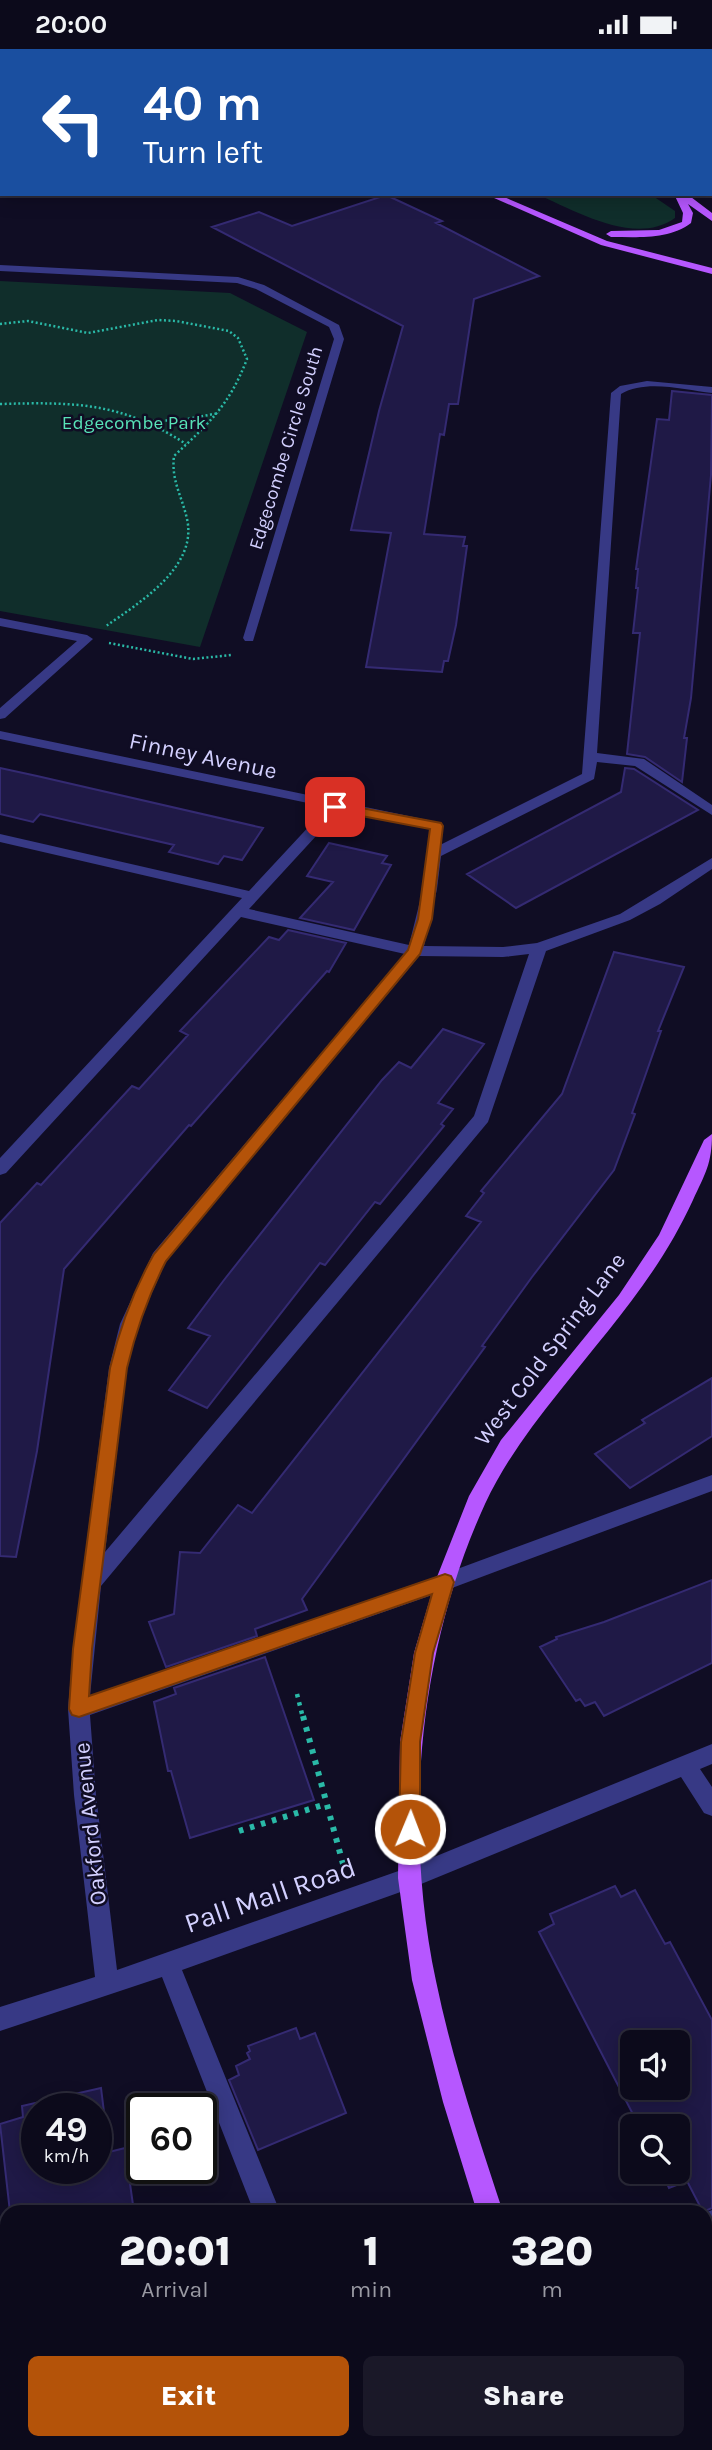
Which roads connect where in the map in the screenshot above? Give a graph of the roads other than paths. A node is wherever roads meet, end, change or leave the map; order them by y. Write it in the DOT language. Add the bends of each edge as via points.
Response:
graph roads {
  1 [pos="494,196"];
  2 [pos="523,196"];
  3 [pos="681,196"];
  4 [pos="683,196"];
  5 [pos="712,218"];
  6 [pos="611,234"];
  7 [pos="712,261"];
  8 [pos="0,268"];
  9 [pos="712,271"];
  10 [pos="712,390"];
  11 [pos="0,622"];
  12 [pos="249,638"];
  13 [pos="0,715"];
  14 [pos="0,736"];
  15 [pos="593,757"];
  16 [pos="335,807"];
  17 [pos="712,811"];
  18 [pos="0,838"];
  19 [pos="434,854"];
  20 [pos="712,862"];
  21 [pos="253,896"];
  22 [pos="239,912"];
  23 [pos="539,948"];
  24 [pos="415,951"];
  25 [pos="712,1140"];
  26 [pos="0,1169"];
  27 [pos="712,1483"];
  28 [pos="445,1582"];
  29 [pos="91,1583"];
  30 [pos="79,1709"];
  31 [pos="712,1754"];
  32 [pos="686,1765"];
  33 [pos="712,1806"];
  34 [pos="409,1878"];
  35 [pos="168,1963"];
  36 [pos="107,1985"];
  37 [pos="0,2019"];
  38 [pos="264,2205"];
  39 [pos="488,2205"];
  1 -- 9 [label="main road" via="604,243"];
  2 -- 6 [label="main road"];
  3 -- 6 [label="main road" via="688,213 686,223 676,229"];
  4 -- 5 [label="main road"];
  6 -- 7 [label="main road"];
  8 -- 12 [label="street, Edgecombe Circle South" via="249,282 334,325 339,339"];
  10 -- 15 [label="street" via="637,384 616,393"];
  11 -- 13 [label="street" via="88,639"];
  14 -- 16 [label="street, Finney Avenue"];
  15 -- 17 [label="street" via="639,762"];
  15 -- 19 [label="street" via="589,776"];
  16 -- 19 [label="street, Finney Avenue" via="437,826"];
  16 -- 21 [label="street"];
  18 -- 21 [label="street"];
  19 -- 24 [label="street, Finney Avenue" via="425,919"];
  20 -- 23 [label="street" via="625,917"];
  21 -- 22 [label="street"];
  22 -- 24 [label="street"];
  22 -- 26 [label="street"];
  23 -- 24 [label="street"];
  23 -- 29 [label="street" via="482,1118"];
  24 -- 29 [label="street, Oakford Avenue" via="159,1258 129,1324 118,1368"];
  25 -- 28 [label="main road, West Cold Spring Lane" via="667,1238 625,1300 508,1445 476,1502"];
  27 -- 28 [label="street"];
  28 -- 30 [label="street"];
  28 -- 34 [label="main road, West Cold Spring Lane" via="424,1653 411,1742"];
  29 -- 30 [label="street, Oakford Avenue"];
  30 -- 36 [label="street, Oakford Avenue"];
  31 -- 32 [label="street, Pall Mall Road"];
  32 -- 33 [label="street"];
  32 -- 34 [label="street, Pall Mall Road"];
  34 -- 35 [label="street, Pall Mall Road"];
  34 -- 39 [label="main road, West Cold Spring Lane" via="424,1980 454,2102"];
  35 -- 36 [label="street, Pall Mall Road"];
  35 -- 38 [label="street"];
  36 -- 37 [label="street, Pall Mall Road"];
}
